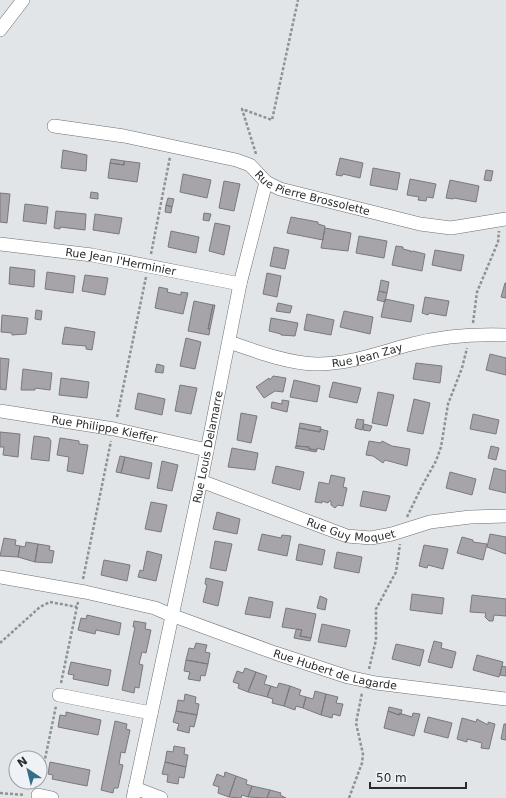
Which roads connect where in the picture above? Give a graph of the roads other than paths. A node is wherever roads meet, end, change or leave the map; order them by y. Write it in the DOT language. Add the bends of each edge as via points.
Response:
graph roads {
  1 [pos="23,0"];
  2 [pos="0,30"];
  3 [pos="54,126"];
  4 [pos="266,182"];
  5 [pos="502,220"];
  6 [pos="0,244"];
  7 [pos="240,284"];
  8 [pos="506,335"];
  9 [pos="229,342"];
  10 [pos="0,411"];
  11 [pos="207,450"];
  12 [pos="201,481"];
  13 [pos="506,516"];
  14 [pos="0,577"];
  15 [pos="171,616"];
  16 [pos="59,695"];
  17 [pos="506,699"];
  18 [pos="151,713"];
  19 [pos="134,793"];
  20 [pos="38,795"];
  21 [pos="52,798"];
  22 [pos="161,798"];
  1 -- 2 [label="street"];
  3 -- 4 [label="street, Rue Pierre Brossolette" via="173,145 250,165"];
  4 -- 5 [label="street, Rue Pierre Brossolette" via="280,189 420,224 451,228"];
  4 -- 7 [label="street, Rue Louis Delamarre"];
  6 -- 7 [label="street, Rue Jean l'Herminier" via="92,255"];
  7 -- 9 [label="street, Rue Louis Delamarre"];
  8 -- 9 [label="street, Rue Jean Zay" via="451,337 413,344 370,357 316,364 297,362"];
  9 -- 11 [label="street, Rue Louis Delamarre"];
  10 -- 11 [label="street, Rue Philippe Kieffer" via="114,429"];
  11 -- 12 [label="street, Rue Louis Delamarre"];
  12 -- 13 [label="street, Rue Guy Moquet" via="347,536 371,538 430,522"];
  12 -- 15 [label="street, Rue Louis Delamarre"];
  14 -- 15 [label="street, Rue Hubert de Lagarde" via="156,608"];
  15 -- 17 [label="street, Rue Hubert de Lagarde" via="348,677"];
  15 -- 18 [label="street, Rue Louis Delamarre"];
  16 -- 18 [label="street"];
  18 -- 19 [label="street, Rue Louis Delamarre"];
  19 -- 22 [label="street"];
  20 -- 21 [label="street"];
}
